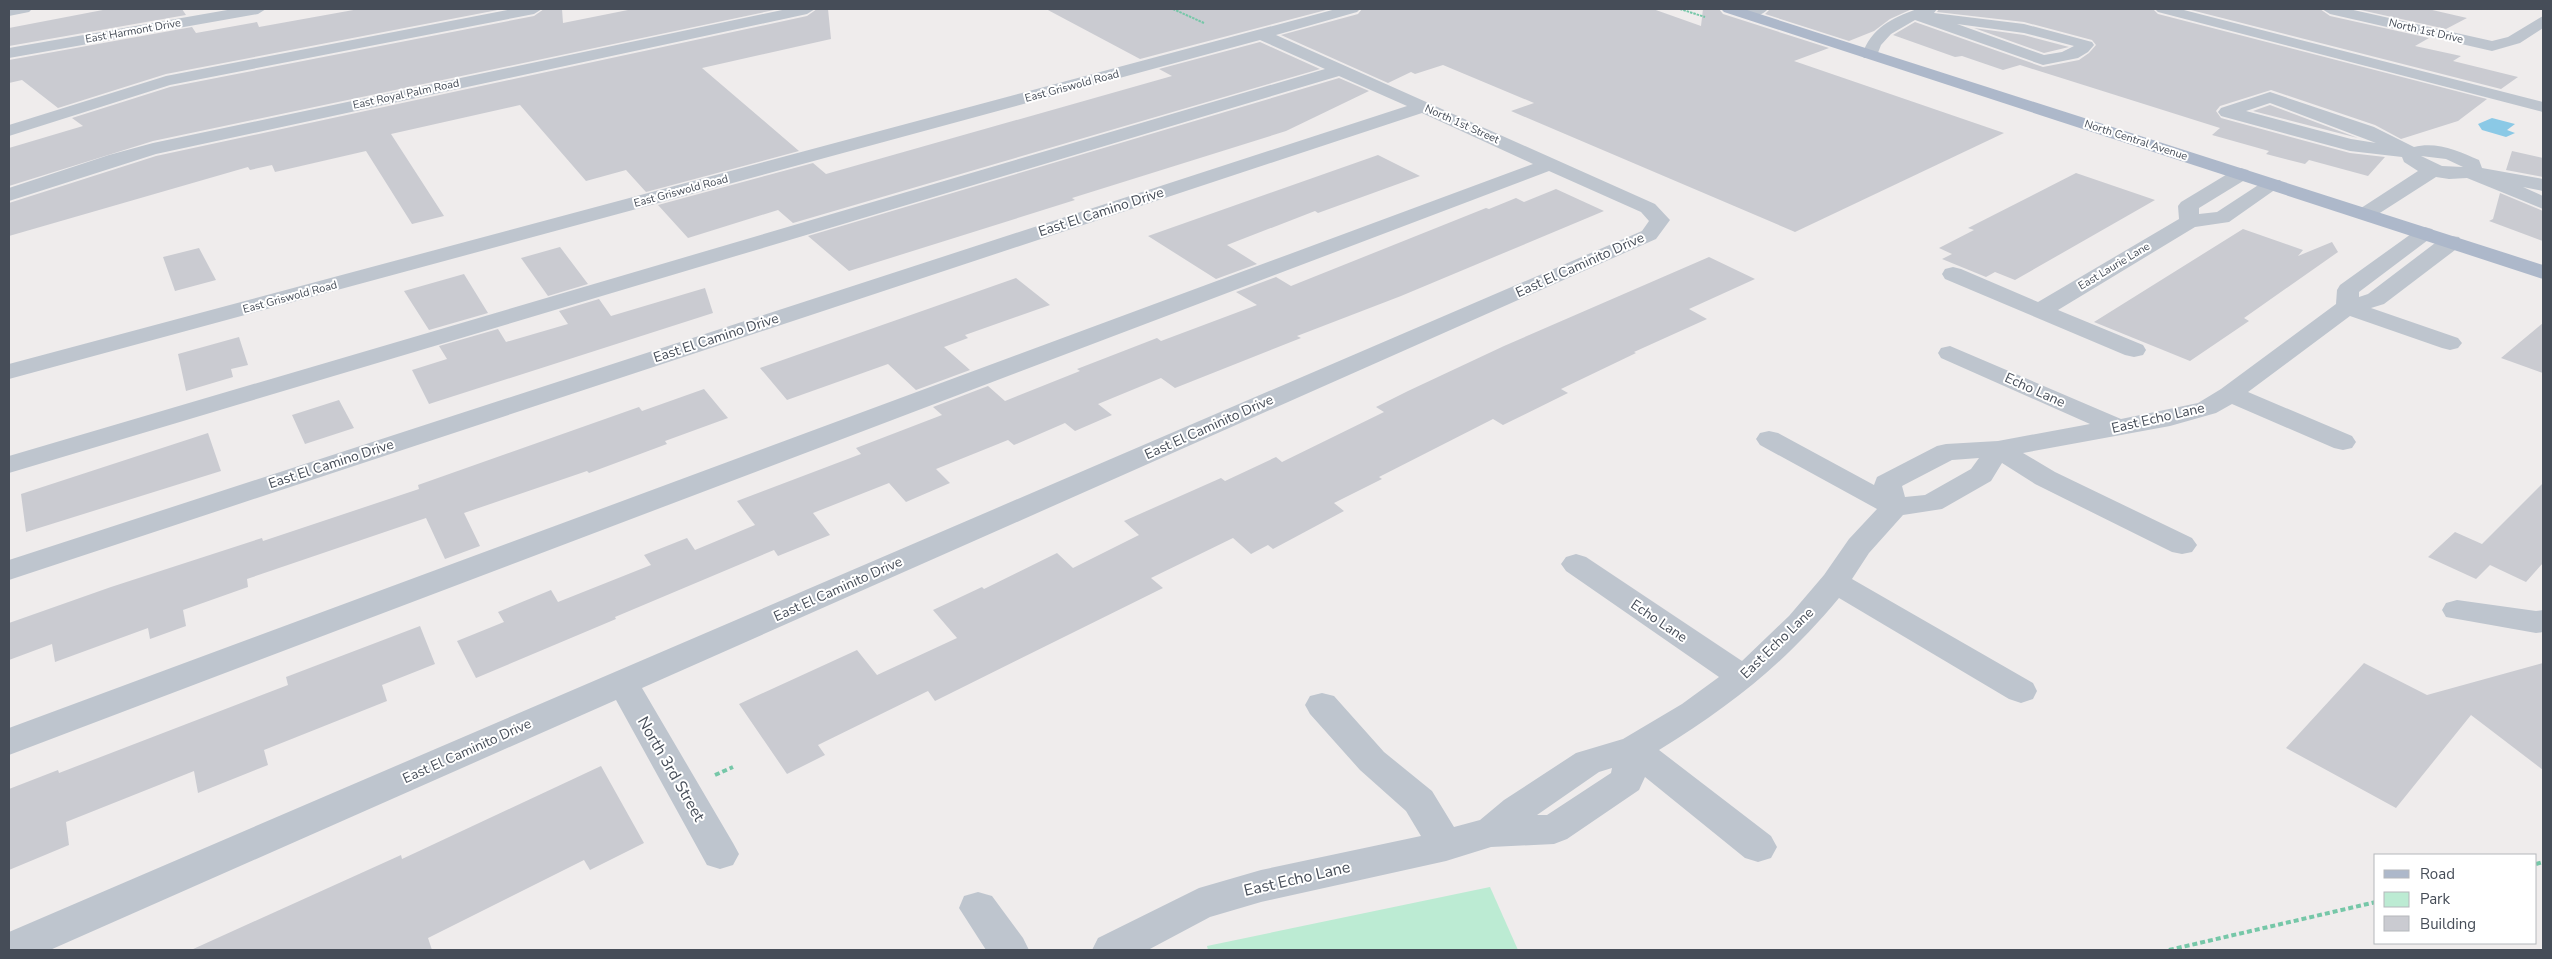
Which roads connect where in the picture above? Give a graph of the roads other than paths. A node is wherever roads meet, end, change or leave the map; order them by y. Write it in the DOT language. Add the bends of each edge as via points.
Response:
graph roads {
  1 [pos="24,9"];
  2 [pos="258,9"];
  3 [pos="534,9"];
  4 [pos="807,9"];
  5 [pos="1352,9"];
  6 [pos="2163,9"];
  7 [pos="1745,10"];
  8 [pos="2340,10"];
  9 [pos="9,11"];
  10 [pos="1923,12"];
  11 [pos="2543,21"];
  12 [pos="1260,34"];
  13 [pos="9,53"];
  14 [pos="1870,55"];
  15 [pos="1340,70"];
  16 [pos="1423,107"];
  17 [pos="2543,107"];
  18 [pos="9,130"];
  19 [pos="2412,153"];
  20 [pos="1550,164"];
  21 [pos="2434,169"];
  22 [pos="2469,172"];
  23 [pos="2241,174"];
  24 [pos="2273,184"];
  25 [pos="2543,185"];
  26 [pos="9,195"];
  27 [pos="2198,200"];
  28 [pos="2543,203"];
  29 [pos="2231,211"];
  30 [pos="2365,214"];
  31 [pos="1660,220"];
  32 [pos="2190,221"];
  33 [pos="2425,234"];
  34 [pos="2451,242"];
  35 [pos="2543,272"];
  36 [pos="1953,274"];
  37 [pos="2347,307"];
  38 [pos="2039,310"];
  39 [pos="2450,343"];
  40 [pos="2134,350"];
  41 [pos="1950,353"];
  42 [pos="9,372"];
  43 [pos="2230,394"];
  44 [pos="2120,428"];
  45 [pos="1768,439"];
  46 [pos="2343,442"];
  47 [pos="1998,449"];
  48 [pos="9,465"];
  49 [pos="1894,507"];
  50 [pos="2182,545"];
  51 [pos="1576,564"];
  52 [pos="9,570"];
  53 [pos="1835,582"];
  54 [pos="2457,610"];
  55 [pos="2543,621"];
  56 [pos="1742,677"];
  57 [pos="623,683"];
  58 [pos="2022,691"];
  59 [pos="1322,705"];
  60 [pos="9,742"];
  61 [pos="1634,749"];
  62 [pos="1446,846"];
  63 [pos="1758,847"];
  64 [pos="720,854"];
  65 [pos="978,908"];
  66 [pos="9,950"];
  67 [pos="1009,950"];
  68 [pos="1112,950"];
  1 -- 9 [label="street"];
  2 -- 13 [label="street, East Harmont Drive"];
  3 -- 18 [label="street" via="166,81"];
  4 -- 26 [label="street, East Royal Palm Road" via="153,149"];
  5 -- 12 [label="street, East Griswold Road"];
  6 -- 17 [label="street"];
  7 -- 14 [label="main road, North Central Avenue"];
  8 -- 11 [label="street, North 1st Drive" via="2492,46 2514,40"];
  10 -- 10 [label="street" via="2042,60 2059,58 2082,49 2086,44"];
  10 -- 14 [label="street" via="1881,31 1872,43"];
  12 -- 15 [label="street, North 1st Street"];
  12 -- 42 [label="street, East Griswold Road"];
  14 -- 23 [label="main road, North Central Avenue"];
  15 -- 16 [label="street, North 1st Street"];
  15 -- 48 [label="street"];
  16 -- 20 [label="street, North 1st Street"];
  16 -- 52 [label="street, East El Camino Drive"];
  19 -- 19 [label="street" via="2367,132 2270,97 2227,112 2350,144"];
  19 -- 21 [label="street" via="2414,161"];
  19 -- 22 [label="street" via="2423,150 2451,154 2472,164 2473,170"];
  20 -- 31 [label="street, North 1st Street" via="1648,208"];
  20 -- 60 [label="street"];
  21 -- 22 [label="street"];
  21 -- 30 [label="street"];
  22 -- 25 [label="street"];
  22 -- 28 [label="street"];
  23 -- 24 [label="main road, North Central Avenue"];
  23 -- 27 [label="street"];
  24 -- 29 [label="street, East Laurie Lane"];
  24 -- 30 [label="main road, North Central Avenue"];
  27 -- 29 [label="street"];
  27 -- 32 [label="street" via="2188,206"];
  29 -- 32 [label="street, East Laurie Lane" via="2222,218"];
  30 -- 33 [label="main road, North Central Avenue"];
  31 -- 57 [label="street, East El Caminito Drive" via="1650,235"];
  32 -- 38 [label="street, East Laurie Lane"];
  33 -- 34 [label="main road, North Central Avenue"];
  33 -- 37 [label="street" via="2348,290"];
  34 -- 35 [label="main road, North Central Avenue"];
  34 -- 37 [label="street, East Echo Lane" via="2376,299"];
  36 -- 38 [label="street"];
  37 -- 39 [label="street"];
  37 -- 43 [label="street, East Echo Lane"];
  38 -- 40 [label="street"];
  41 -- 44 [label="street, Echo Lane"];
  43 -- 44 [label="street, East Echo Lane" via="2207,408"];
  43 -- 46 [label="street"];
  44 -- 47 [label="street, East Echo Lane"];
  45 -- 49 [label="street"];
  47 -- 49 [label="street" via="1981,475 1932,503"];
  47 -- 49 [label="street, East Echo Lane" via="1946,452 1887,483"];
  47 -- 50 [label="street" via="2045,478"];
  49 -- 53 [label="street, East Echo Lane" via="1859,546"];
  51 -- 56 [label="street, Echo Lane"];
  53 -- 56 [label="street, East Echo Lane" via="1800,624"];
  53 -- 58 [label="street"];
  54 -- 55 [label="street"];
  56 -- 61 [label="street, East Echo Lane" via="1694,713"];
  57 -- 64 [label="street, North 3rd Street"];
  57 -- 66 [label="street, East El Caminito Drive"];
  59 -- 62 [label="street" via="1372,761 1419,801"];
  61 -- 62 [label="street, East Echo Lane" via="1627,780 1554,830 1491,832"];
  61 -- 63 [label="street"];
  62 -- 68 [label="street, East Echo Lane" via="1261,886 1199,904"];
  65 -- 67 [label="street"];
}
